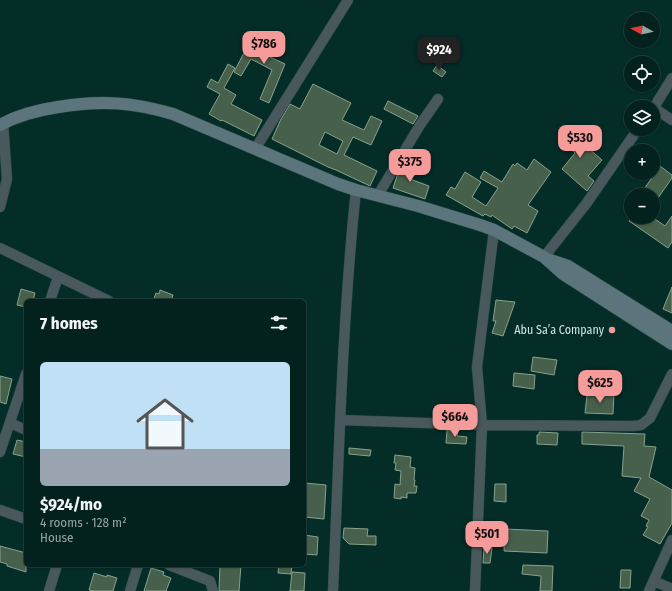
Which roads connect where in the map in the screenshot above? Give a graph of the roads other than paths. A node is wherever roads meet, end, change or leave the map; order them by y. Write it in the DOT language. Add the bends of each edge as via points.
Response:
graph roads {
  1 [pos="348,0"];
  2 [pos="672,78"];
  3 [pos="438,99"];
  4 [pos="658,100"];
  5 [pos="660,112"];
  6 [pos="672,120"];
  7 [pos="2,124"];
  8 [pos="633,136"];
  9 [pos="255,149"];
  10 [pos="356,190"];
  11 [pos="378,195"];
  12 [pos="0,207"];
  13 [pos="494,230"];
  14 [pos="0,248"];
  15 [pos="546,258"];
  16 [pos="58,277"];
  17 [pos="51,299"];
  18 [pos="105,299"];
  19 [pos="672,331"];
  20 [pos="672,344"];
  21 [pos="672,374"];
  22 [pos="24,380"];
  23 [pos="341,420"];
  24 [pos="10,423"];
  25 [pos="482,425"];
  26 [pos="24,429"];
  27 [pos="0,452"];
  28 [pos="0,510"];
  29 [pos="24,517"];
  30 [pos="672,540"];
  31 [pos="56,567"];
  32 [pos="137,567"];
  33 [pos="174,567"];
  34 [pos="654,581"];
  35 [pos="672,589"];
  36 [pos="48,591"];
  37 [pos="130,591"];
  38 [pos="213,591"];
  39 [pos="333,591"];
  40 [pos="475,591"];
  41 [pos="649,591"];
  1 -- 9 [label="street"];
  2 -- 4 [label="street"];
  3 -- 11 [label="street"];
  5 -- 6 [label="street"];
  7 -- 9 [label="street" via="50,108 107,102 174,114"];
  7 -- 12 [label="street" via="7,179"];
  8 -- 15 [label="street"];
  9 -- 10 [label="street"];
  10 -- 11 [label="street"];
  10 -- 23 [label="street"];
  11 -- 13 [label="street"];
  13 -- 15 [label="street"];
  13 -- 25 [label="street" via="477,367"];
  14 -- 16 [label="street"];
  15 -- 19 [label="street" via="568,266"];
  15 -- 20 [label="street" via="563,274"];
  16 -- 17 [label="street"];
  16 -- 18 [label="street"];
  21 -- 25 [label="street" via="650,418 641,425"];
  22 -- 24 [label="street"];
  23 -- 25 [label="street"];
  23 -- 39 [label="street"];
  24 -- 26 [label="street"];
  24 -- 27 [label="street"];
  25 -- 40 [label="street"];
  28 -- 29 [label="street"];
  30 -- 34 [label="street"];
  31 -- 36 [label="street"];
  32 -- 37 [label="street"];
  33 -- 38 [label="street" via="210,581"];
  34 -- 35 [label="street"];
  34 -- 41 [label="street"];
}
